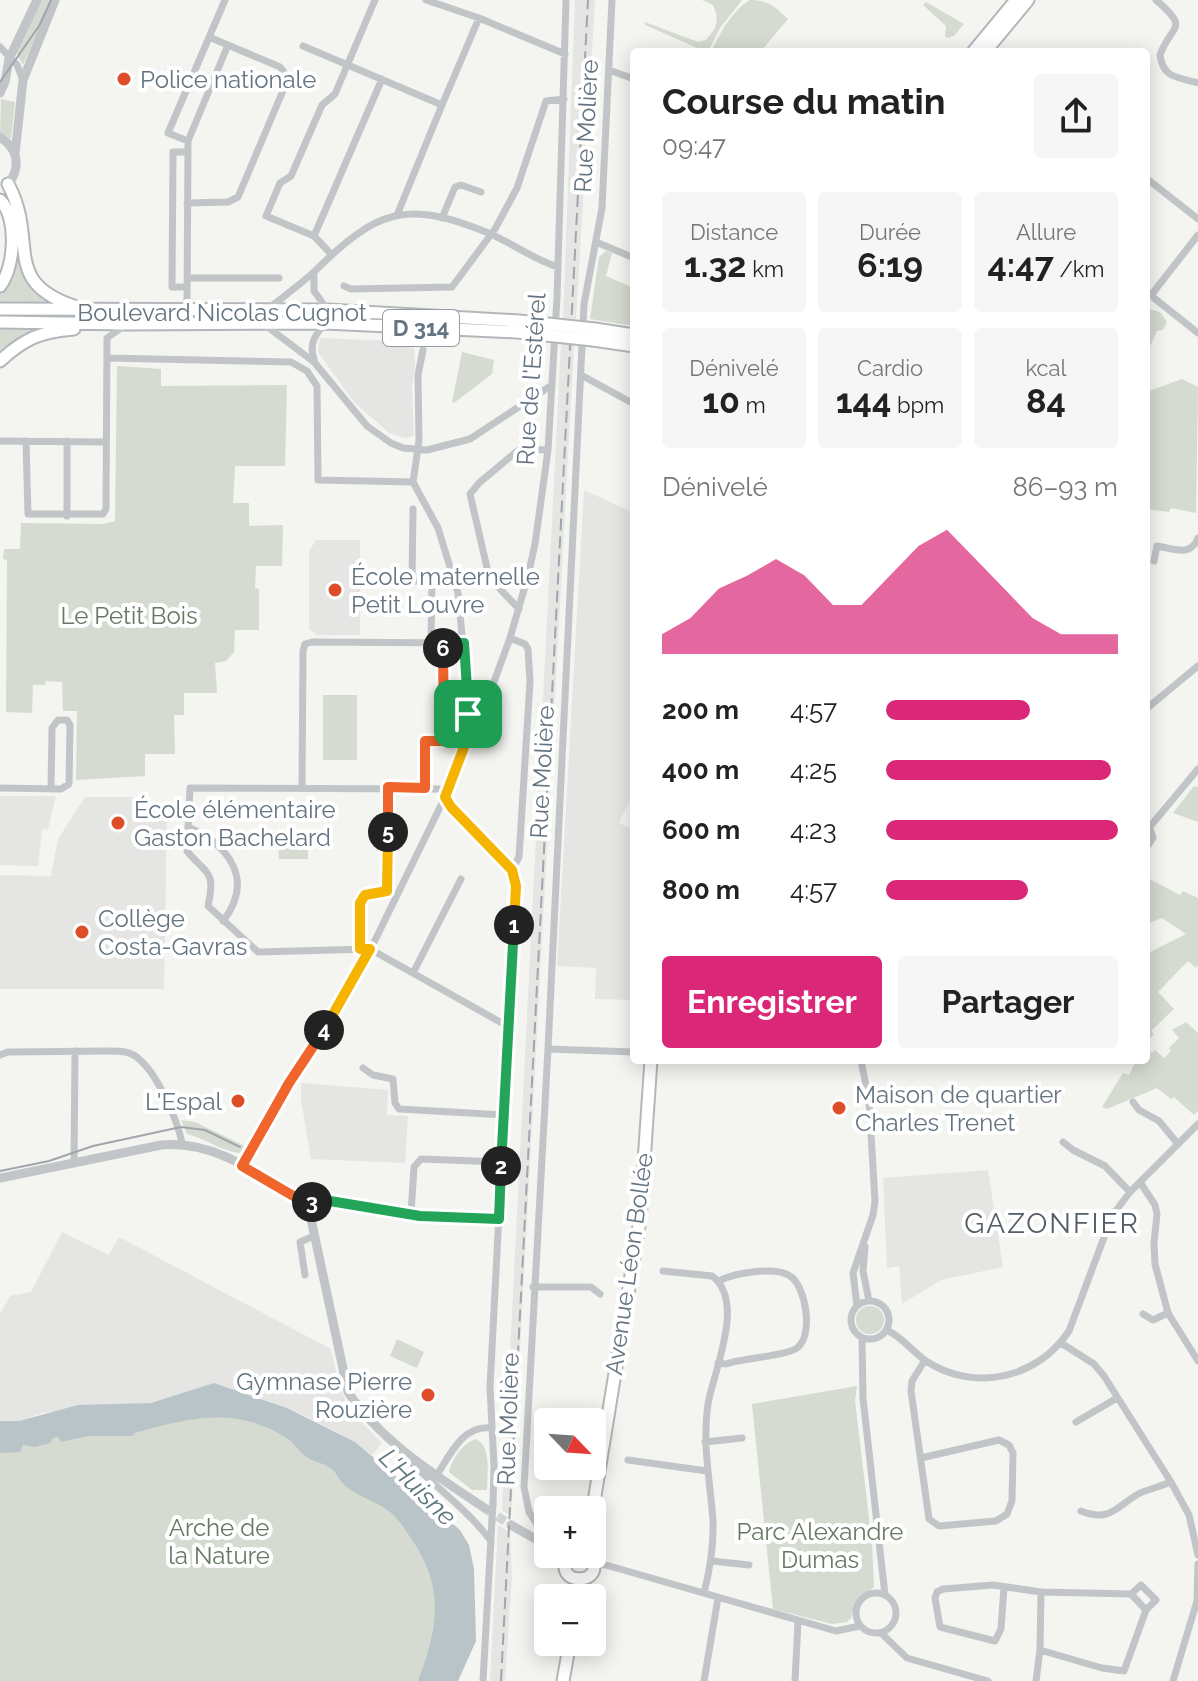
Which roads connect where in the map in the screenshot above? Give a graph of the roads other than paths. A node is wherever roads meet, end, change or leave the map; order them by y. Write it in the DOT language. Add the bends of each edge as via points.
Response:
graph roads {
  1 [pos="37,0"];
  2 [pos="55,0"];
  3 [pos="225,0"];
  4 [pos="375,0"];
  5 [pos="426,0"];
  6 [pos="566,0"];
  7 [pos="612,0"];
  8 [pos="1016,0"];
  9 [pos="1028,0"];
  10 [pos="1156,0"];
  11 [pos="479,18"];
  12 [pos="209,37"];
  13 [pos="228,45"];
  14 [pos="303,46"];
  15 [pos="0,47"];
  16 [pos="976,48"];
  17 [pos="988,48"];
  18 [pos="565,54"];
  19 [pos="9,59"];
  20 [pos="347,65"];
  21 [pos="609,70"];
  22 [pos="630,78"];
  23 [pos="382,79"];
  24 [pos="23,80"];
  25 [pos="1198,83"];
  26 [pos="0,93"];
  27 [pos="564,99"];
  28 [pos="442,105"];
  29 [pos="0,137"];
  30 [pos="188,141"];
  31 [pos="188,152"];
  32 [pos="15,154"];
  33 [pos="1150,181"];
  34 [pos="6,185"];
  35 [pos="481,192"];
  36 [pos="0,200"];
  37 [pos="187,203"];
  38 [pos="397,215"];
  39 [pos="442,218"];
  40 [pos="1198,219"];
  41 [pos="491,234"];
  42 [pos="1198,235"];
  43 [pos="314,236"];
  44 [pos="596,242"];
  45 [pos="331,254"];
  46 [pos="630,256"];
  47 [pos="558,267"];
  48 [pos="314,272"];
  49 [pos="279,278"];
  50 [pos="187,282"];
  51 [pos="0,286"];
  52 [pos="344,286"];
  53 [pos="0,309"];
  54 [pos="90,310"];
  55 [pos="328,310"];
  56 [pos="187,311"];
  57 [pos="264,318"];
  58 [pos="0,322"];
  59 [pos="325,323"];
  60 [pos="126,324"];
  61 [pos="518,326"];
  62 [pos="1198,333"];
  63 [pos="594,334"];
  64 [pos="630,335"];
  65 [pos="630,345"];
  66 [pos="423,350"];
  67 [pos="107,358"];
  68 [pos="0,361"];
  69 [pos="314,362"];
  70 [pos="581,375"];
  71 [pos="552,385"];
  72 [pos="630,402"];
  73 [pos="0,441"];
  74 [pos="26,441"];
  75 [pos="67,441"];
  76 [pos="106,442"];
  77 [pos="417,450"];
  78 [pos="548,450"];
  79 [pos="413,482"];
  80 [pos="413,509"];
  81 [pos="67,516"];
  82 [pos="1198,538"];
  83 [pos="1150,545"];
  84 [pos="1157,546"];
  85 [pos="1154,561"];
  86 [pos="519,609"];
  87 [pos="510,638"];
  88 [pos="431,642"];
  89 [pos="443,642"];
  90 [pos="464,643"];
  91 [pos="1198,666"];
  92 [pos="488,699"];
  93 [pos="468,704"];
  94 [pos="1150,706"];
  95 [pos="468,714"];
  96 [pos="1198,769"];
  97 [pos="302,787"];
  98 [pos="388,787"];
  99 [pos="0,788"];
  100 [pos="425,788"];
  101 [pos="51,789"];
  102 [pos="445,797"];
  103 [pos="1150,825"];
  104 [pos="188,827"];
  105 [pos="512,870"];
  106 [pos="461,879"];
  107 [pos="223,921"];
  108 [pos="360,949"];
  109 [pos="370,949"];
  110 [pos="413,973"];
  111 [pos="509,1027"];
  112 [pos="548,1049"];
  113 [pos="75,1051"];
  114 [pos="630,1052"];
  115 [pos="0,1055"];
  116 [pos="651,1064"];
  117 [pos="862,1064"];
  118 [pos="363,1068"];
  119 [pos="1133,1102"];
  120 [pos="504,1115"];
  121 [pos="1198,1124"];
  122 [pos="1063,1142"];
  123 [pos="182,1143"];
  124 [pos="1178,1144"];
  125 [pos="502,1162"];
  126 [pos="74,1164"];
  127 [pos="242,1166"];
  128 [pos="0,1178"];
  129 [pos="1140,1182"];
  130 [pos="1130,1192"];
  131 [pos="305,1205"];
  132 [pos="411,1214"];
  133 [pos="499,1219"];
  134 [pos="314,1236"];
  135 [pos="866,1237"];
  136 [pos="663,1271"];
  137 [pos="305,1275"];
  138 [pos="719,1281"];
  139 [pos="533,1287"];
  140 [pos="600,1294"];
  141 [pos="869,1301"];
  142 [pos="857,1306"];
  143 [pos="1168,1313"];
  144 [pos="1143,1314"];
  145 [pos="887,1330"];
  146 [pos="862,1338"];
  147 [pos="1061,1343"];
  148 [pos="925,1360"];
  149 [pos="1198,1361"];
  150 [pos="718,1363"];
  151 [pos="1117,1398"];
  152 [pos="1076,1422"];
  153 [pos="491,1428"];
  154 [pos="742,1438"];
  155 [pos="389,1439"];
  156 [pos="705,1442"];
  157 [pos="921,1458"];
  158 [pos="628,1460"];
  159 [pos="707,1471"];
  160 [pos="437,1475"];
  161 [pos="1171,1482"];
  162 [pos="595,1496"];
  163 [pos="487,1506"];
  164 [pos="1081,1511"];
  165 [pos="1194,1514"];
  166 [pos="534,1520"];
  167 [pos="511,1525"];
  168 [pos="534,1537"];
  169 [pos="491,1541"];
  170 [pos="1198,1555"];
  171 [pos="712,1561"];
  172 [pos="606,1563"];
  173 [pos="1198,1564"];
  174 [pos="749,1565"];
  175 [pos="566,1568"];
  176 [pos="590,1568"];
  177 [pos="580,1580"];
  178 [pos="579,1584"];
  179 [pos="1004,1587"];
  180 [pos="1041,1592"];
  181 [pos="704,1593"];
  182 [pos="1131,1594"];
  183 [pos="885,1595"];
  184 [pos="718,1598"];
  185 [pos="1146,1610"];
  186 [pos="798,1622"];
  187 [pos="860,1626"];
  188 [pos="881,1633"];
  189 [pos="1040,1650"];
  190 [pos="567,1656"];
  191 [pos="483,1681"];
  192 [pos="563,1681"];
  193 [pos="704,1681"];
  194 [pos="795,1681"];
  195 [pos="988,1681"];
  196 [pos="1036,1681"];
  197 [pos="1173,1681"];
  1 -- 19 [label="street"];
  2 -- 24 [label="street"];
  3 -- 12 [label="street"];
  4 -- 20 [label="street"];
  5 -- 11 [label="street"];
  6 -- 18 [label="street, Rue de l'Estérel"];
  7 -- 21 [label="street, Rue Molière"];
  8 -- 16 [label="main road"];
  9 -- 17 [label="main road"];
  10 -- 25 [label="street" via="1176,25 1160,55 1164,71"];
  11 -- 18 [label="street"];
  11 -- 28 [label="street"];
  12 -- 13 [label="street"];
  12 -- 30 [label="street" via="168,133"];
  13 -- 30 [label="street"];
  13 -- 37 [label="street" via="280,67 285,86 238,197"];
  14 -- 20 [label="street"];
  15 -- 19 [label="street"];
  18 -- 27 [label="street, Rue de l'Estérel"];
  19 -- 24 [label="street"];
  19 -- 26 [label="street"];
  20 -- 23 [label="street"];
  20 -- 43 [label="street" via="266,216"];
  21 -- 22 [label="street"];
  21 -- 44 [label="street, Rue Molière"];
  23 -- 28 [label="street"];
  23 -- 43 [label="street"];
  24 -- 32 [label="street"];
  27 -- 41 [label="street" via="546,101 542,108 517,188"];
  27 -- 47 [label="street, Rue de l'Estérel"];
  28 -- 38 [label="street"];
  29 -- 32 [label="street"];
  30 -- 31 [label="street"];
  31 -- 37 [label="street"];
  31 -- 50 [label="street" via="173,152 172,287"];
  32 -- 34 [label="street" via="16,167"];
  33 -- 40 [label="street"];
  34 -- 54 [label="main road" via="19,213 22,264 31,284 55,300"];
  35 -- 39 [label="street" via="455,187"];
  36 -- 51 [label="main road" via="9,215 12,257"];
  37 -- 50 [label="street"];
  38 -- 39 [label="street"];
  38 -- 45 [label="street" via="365,226"];
  39 -- 41 [label="street"];
  41 -- 47 [label="street"];
  41 -- 52 [label="street" via="452,287"];
  42 -- 62 [label="street" via="1152,294"];
  43 -- 45 [label="street"];
  44 -- 46 [label="street"];
  44 -- 70 [label="street, Rue Molière" via="584,304"];
  45 -- 48 [label="street"];
  47 -- 71 [label="street, Rue de l'Estérel"];
  48 -- 55 [label="street" via="314,291"];
  48 -- 57 [label="street"];
  49 -- 50 [label="street"];
  50 -- 56 [label="street"];
  53 -- 54 [label="main road, Boulevard Nicolas Cugnot / D 314"];
  54 -- 56 [label="main road, Boulevard Nicolas Cugnot / D 314"];
  55 -- 57 [label="main road, Boulevard Nicolas Cugnot / D 314"];
  55 -- 61 [label="main road, Boulevard Nicolas Cugnot"];
  56 -- 57 [label="main road, Boulevard Nicolas Cugnot / D 314"];
  57 -- 59 [label="main road, Boulevard Nicolas Cugnot / D 314"];
  57 -- 60 [label="main road, Boulevard Nicolas Cugnot / D 314"];
  57 -- 69 [label="street"];
  58 -- 60 [label="main road, Boulevard Nicolas Cugnot / D 314"];
  59 -- 61 [label="main road, Boulevard Nicolas Cugnot / D 314"];
  59 -- 69 [label="street" via="311,341"];
  60 -- 67 [label="street" via="107,338"];
  60 -- 68 [label="main road, D 314" via="38,334"];
  61 -- 63 [label="main road, Boulevard Nicolas Cugnot / D 314, bridge"];
  63 -- 64 [label="main road, Boulevard Nicolas Cugnot / D 314"];
  63 -- 65 [label="main road, Boulevard Nicolas Cugnot / D 314"];
  66 -- 77 [label="street"];
  67 -- 76 [label="street"];
  67 -- 79 [label="street" via="281,360 302,367 318,395 318,480"];
  69 -- 77 [label="street" via="367,426 391,443"];
  70 -- 72 [label="street"];
  70 -- 112 [label="street, Rue Molière"];
  71 -- 77 [label="street" via="470,439"];
  71 -- 78 [label="street, Rue de l'Estérel"];
  73 -- 74 [label="street"];
  74 -- 75 [label="street"];
  74 -- 81 [label="street" via="28,514"];
  75 -- 76 [label="street"];
  75 -- 81 [label="street"];
  76 -- 81 [label="street" via="106,509 103,514"];
  77 -- 79 [label="street"];
  78 -- 86 [label="street, Rue de l'Estérel" via="535,544"];
  78 -- 86 [label="street" via="516,452 470,494 488,572"];
  79 -- 90 [label="street" via="450,563"];
  80 -- 88 [label="street" via="412,581 432,581"];
  82 -- 84 [label="street" via="1188,551"];
  83 -- 84 [label="street"];
  84 -- 85 [label="street"];
  86 -- 87 [label="street, Rue de l'Estérel"];
  87 -- 92 [label="street, Rue de l'Estérel"];
  87 -- 105 [label="street" via="528,649 530,681 519,857"];
  88 -- 89 [label="street"];
  88 -- 97 [label="street" via="305,644"];
  89 -- 90 [label="street"];
  89 -- 100 [label="street" via="444,741 425,741"];
  90 -- 93 [label="street"];
  91 -- 94 [label="street"];
  92 -- 93 [label="street"];
  92 -- 95 [label="street" via="481,714"];
  93 -- 95 [label="street"];
  95 -- 102 [label="street" via="466,742"];
  96 -- 103 [label="street"];
  97 -- 98 [label="street"];
  97 -- 104 [label="street" via="190,788"];
  98 -- 100 [label="street"];
  98 -- 108 [label="street" via="388,887 382,894 362,897"];
  99 -- 101 [label="street"];
  100 -- 102 [label="street" via="441,789"];
  101 -- 101 [label="street" via="69,784 67,720 58,720 52,728"];
  102 -- 105 [label="street"];
  102 -- 109 [label="street"];
  104 -- 107 [label="street" via="187,851 208,872 208,906"];
  104 -- 107 [label="street" via="222,847 233,865 235,901"];
  105 -- 111 [label="street" via="516,886"];
  106 -- 110 [label="street"];
  107 -- 108 [label="street" via="258,952"];
  108 -- 109 [label="street"];
  109 -- 110 [label="street"];
  109 -- 127 [label="street"];
  110 -- 111 [label="street"];
  111 -- 120 [label="street"];
  112 -- 114 [label="street"];
  112 -- 139 [label="street, Rue Molière"];
  113 -- 115 [label="street"];
  113 -- 123 [label="street" via="124,1051 138,1057 176,1115"];
  113 -- 126 [label="street"];
  116 -- 162 [label="main road, Avenue Léon Bollée" via="640,1220"];
  117 -- 135 [label="street" via="875,1201"];
  118 -- 120 [label="street" via="393,1079 399,1109"];
  119 -- 124 [label="street"];
  120 -- 125 [label="street"];
  121 -- 124 [label="street"];
  122 -- 130 [label="street" via="1105,1166"];
  123 -- 126 [label="street"];
  123 -- 127 [label="street" via="213,1150"];
  124 -- 129 [label="street"];
  125 -- 132 [label="street" via="421,1159 414,1167"];
  125 -- 133 [label="street"];
  126 -- 128 [label="street"];
  127 -- 131 [label="street"];
  129 -- 130 [label="street"];
  129 -- 143 [label="street" via="1157,1214 1155,1264"];
  130 -- 147 [label="street" via="1105,1229"];
  131 -- 132 [label="street" via="324,1200"];
  131 -- 134 [label="street"];
  132 -- 133 [label="street"];
  133 -- 153 [label="street"];
  134 -- 137 [label="street" via="299,1245"];
  134 -- 155 [label="street" via="348,1392"];
  135 -- 141 [label="street" via="863,1271"];
  135 -- 142 [label="street" via="853,1273"];
  136 -- 138 [label="street"];
  138 -- 150 [label="street" via="727,1305"];
  138 -- 150 [label="street" via="777,1271 788,1274 803,1290 807,1334 794,1350"];
  139 -- 140 [label="street" via="591,1287"];
  139 -- 166 [label="street, Rue Molière" via="524,1487"];
  141 -- 142 [label="street"];
  141 -- 145 [label="street" via="886,1308"];
  142 -- 146 [label="street" via="851,1323"];
  143 -- 144 [label="street" via="1153,1320"];
  143 -- 149 [label="street"];
  145 -- 146 [label="street" via="875,1339"];
  145 -- 148 [label="street"];
  146 -- 183 [label="street" via="863,1398"];
  147 -- 148 [label="street" via="1031,1367 996,1378 956,1375"];
  147 -- 151 [label="street" via="1094,1364"];
  148 -- 157 [label="street" via="911,1391"];
  150 -- 156 [label="street"];
  151 -- 152 [label="street"];
  151 -- 161 [label="street"];
  153 -- 160 [label="street" via="466,1433"];
  153 -- 163 [label="street" via="494,1466"];
  154 -- 156 [label="street"];
  155 -- 160 [label="street"];
  155 -- 169 [label="street" via="475,1519"];
  156 -- 159 [label="street"];
  157 -- 157 [label="street" via="927,1514 934,1523 996,1521 1007,1514 1013,1453 1005,1442"];
  158 -- 159 [label="street"];
  159 -- 171 [label="street"];
  160 -- 163 [label="street"];
  161 -- 164 [label="street" via="1139,1494 1110,1514"];
  161 -- 165 [label="street"];
  163 -- 169 [label="street, bridge"];
  165 -- 170 [label="street"];
  167 -- 168 [label="street"];
  169 -- 191 [label="street"];
  171 -- 174 [label="street"];
  171 -- 181 [label="street"];
  172 -- 181 [label="street"];
  173 -- 197 [label="street" via="1197,1601"];
  175 -- 177 [label="main road"];
  176 -- 177 [label="main road" via="589,1576"];
  177 -- 178 [label="main road"];
  179 -- 179 [label="street" via="937,1592 940,1627 995,1641"];
  179 -- 180 [label="street"];
  180 -- 182 [label="street"];
  180 -- 189 [label="street"];
  181 -- 184 [label="street"];
  182 -- 185 [label="street"];
  182 -- 185 [label="street" via="1141,1585 1156,1600"];
  183 -- 187 [label="street" via="871,1593 860,1600 855,1613"];
  183 -- 188 [label="street" via="896,1612 892,1625"];
  184 -- 186 [label="street"];
  184 -- 193 [label="street"];
  185 -- 189 [label="street" via="1124,1671"];
  186 -- 187 [label="street" via="836,1631"];
  186 -- 194 [label="street"];
  187 -- 188 [label="street"];
  188 -- 195 [label="street" via="907,1658"];
  189 -- 196 [label="street"];
  190 -- 192 [label="main road"];
}
